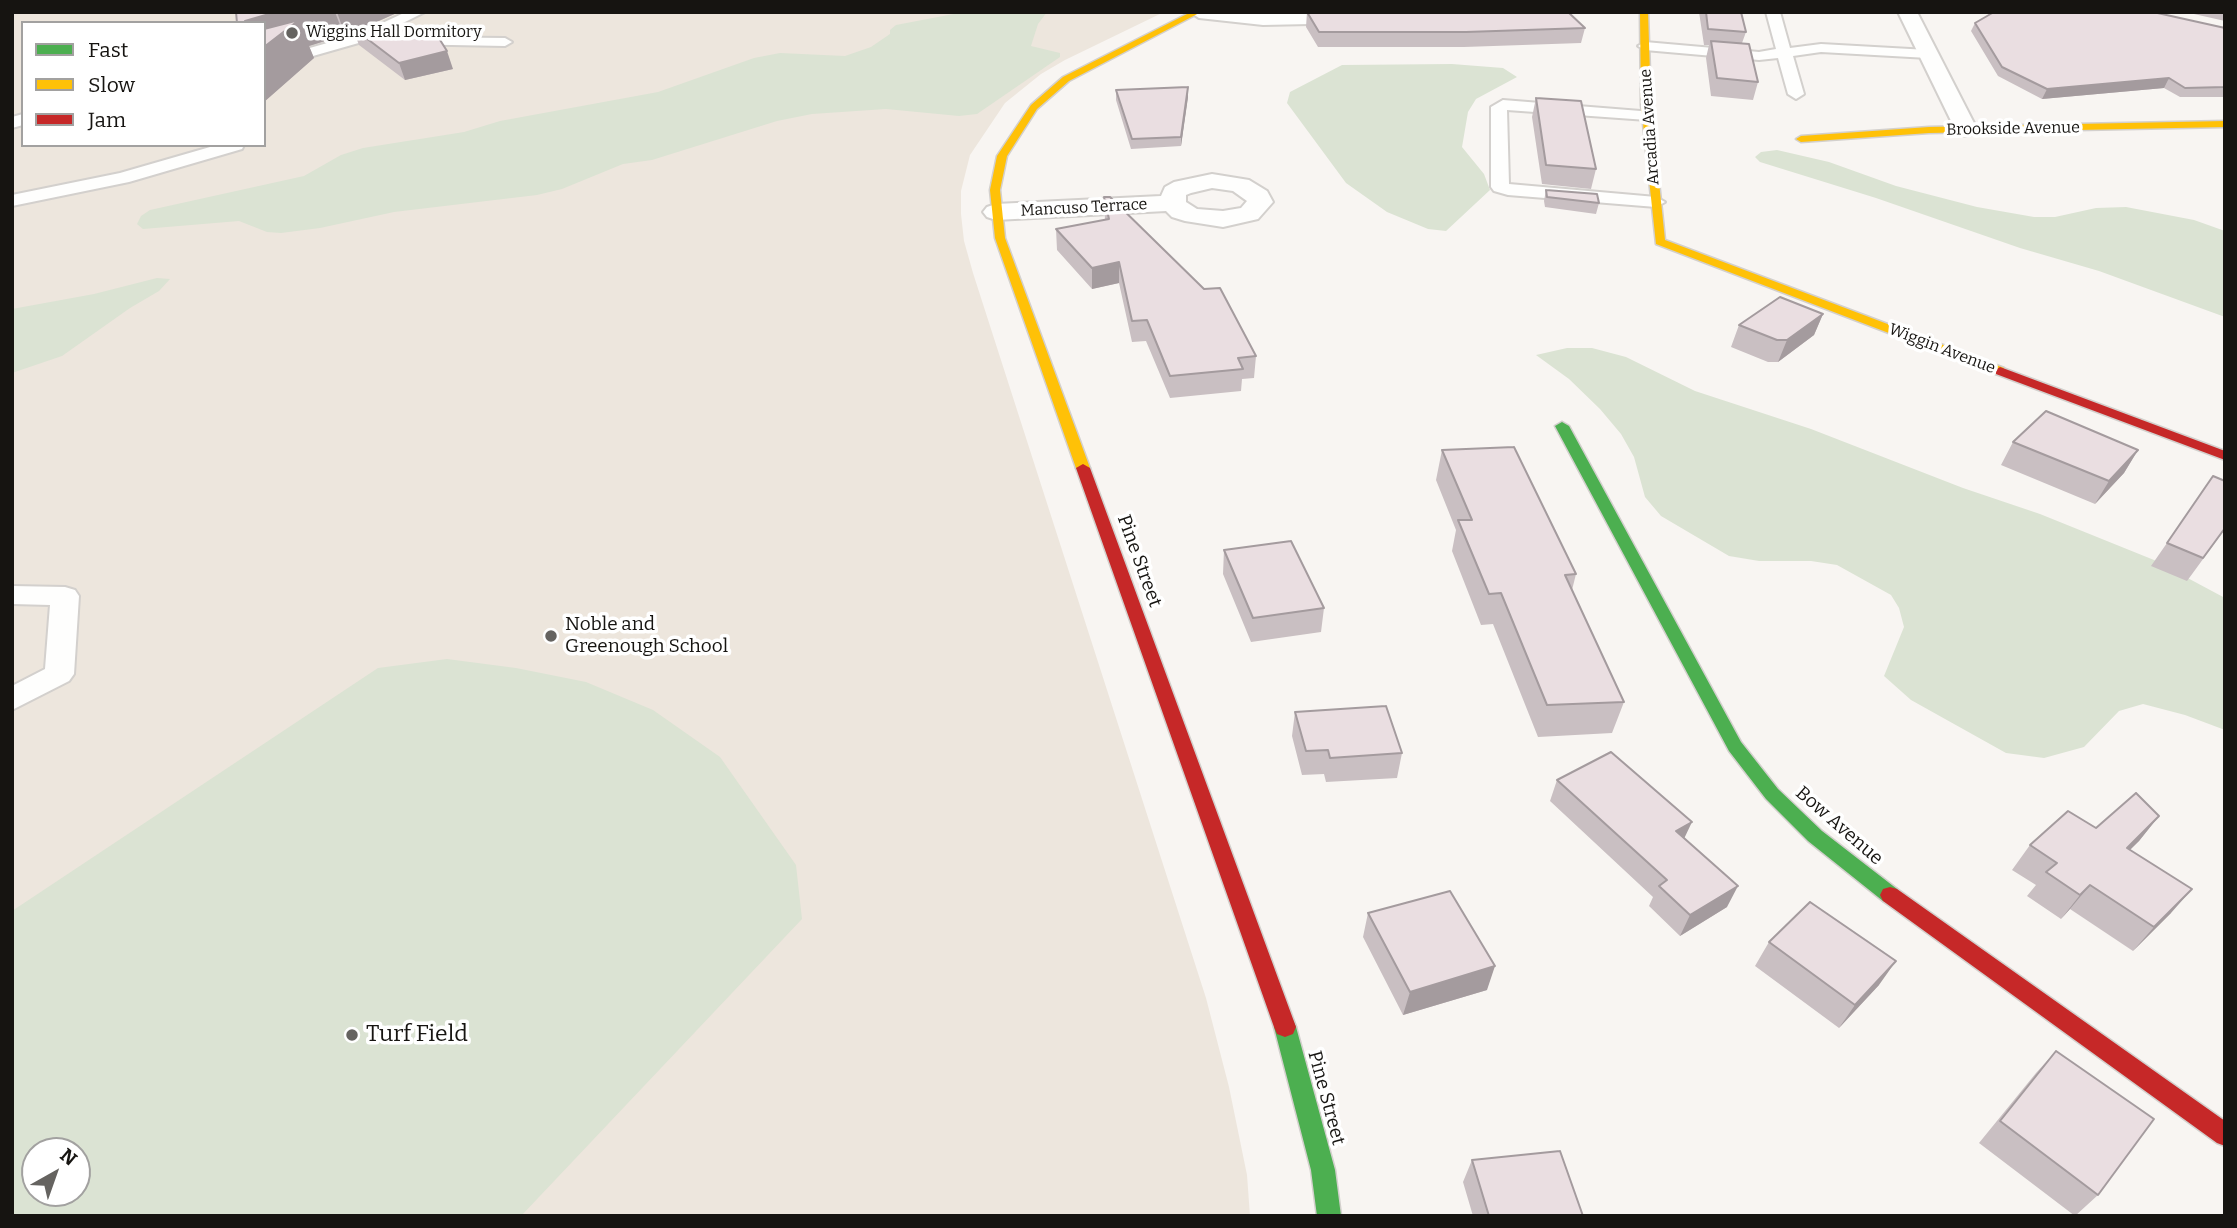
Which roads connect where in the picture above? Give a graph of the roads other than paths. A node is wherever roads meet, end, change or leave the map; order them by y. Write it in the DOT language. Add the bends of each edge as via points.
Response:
graph roads {
  1 [pos="418,12"];
  2 [pos="1198,12"];
  3 [pos="1644,12"];
  4 [pos="1773,12"];
  5 [pos="1907,12"];
  6 [pos="1374,17"];
  7 [pos="364,37"];
  8 [pos="505,42"];
  9 [pos="1645,46"];
  10 [pos="1786,53"];
  11 [pos="1928,54"];
  12 [pos="266,65"];
  13 [pos="1796,94"];
  14 [pos="1647,115"];
  15 [pos="2225,124"];
  16 [pos="1966,129"];
  17 [pos="1801,139"];
  18 [pos="229,147"];
  19 [pos="12,201"];
  20 [pos="1656,202"];
  21 [pos="1173,204"];
  22 [pos="996,212"];
  23 [pos="1660,242"];
  24 [pos="1562,426"];
  25 [pos="2225,456"];
  26 [pos="12,594"];
  27 [pos="12,699"];
  28 [pos="2225,1135"];
  29 [pos="1329,1216"];
  1 -- 7 [label="lane"];
  2 -- 6 [label="street" via="1263,19"];
  2 -- 22 [label="street, Pine Street" via="1088,65 1034,107 1002,156"];
  3 -- 9 [label="street, Arcadia Avenue"];
  4 -- 10 [label="lane"];
  5 -- 11 [label="street"];
  7 -- 8 [label="lane" via="429,43"];
  7 -- 12 [label="lane"];
  9 -- 10 [label="lane" via="1759,56"];
  9 -- 14 [label="street, Arcadia Avenue"];
  10 -- 11 [label="lane" via="1847,48"];
  10 -- 13 [label="lane"];
  11 -- 16 [label="street"];
  14 -- 20 [label="street, Arcadia Avenue"];
  14 -- 20 [label="lane" via="1503,105 1499,107 1500,187"];
  15 -- 16 [label="street, Brookside Avenue"];
  16 -- 17 [label="street, Brookside Avenue"];
  18 -- 19 [label="lane" via="123,178"];
  20 -- 23 [label="street, Arcadia Avenue"];
  21 -- 22 [label="street, Mancuso Terrace"];
  22 -- 29 [label="street, Pine Street" via="1011,269 1272,986 1300,1076"];
  23 -- 25 [label="street, Wiggin Avenue"];
  24 -- 28 [label="street, Bow Avenue" via="1735,746 1772,794 1868,879"];
  26 -- 27 [label="lane" via="65,596 59,674"];
}
